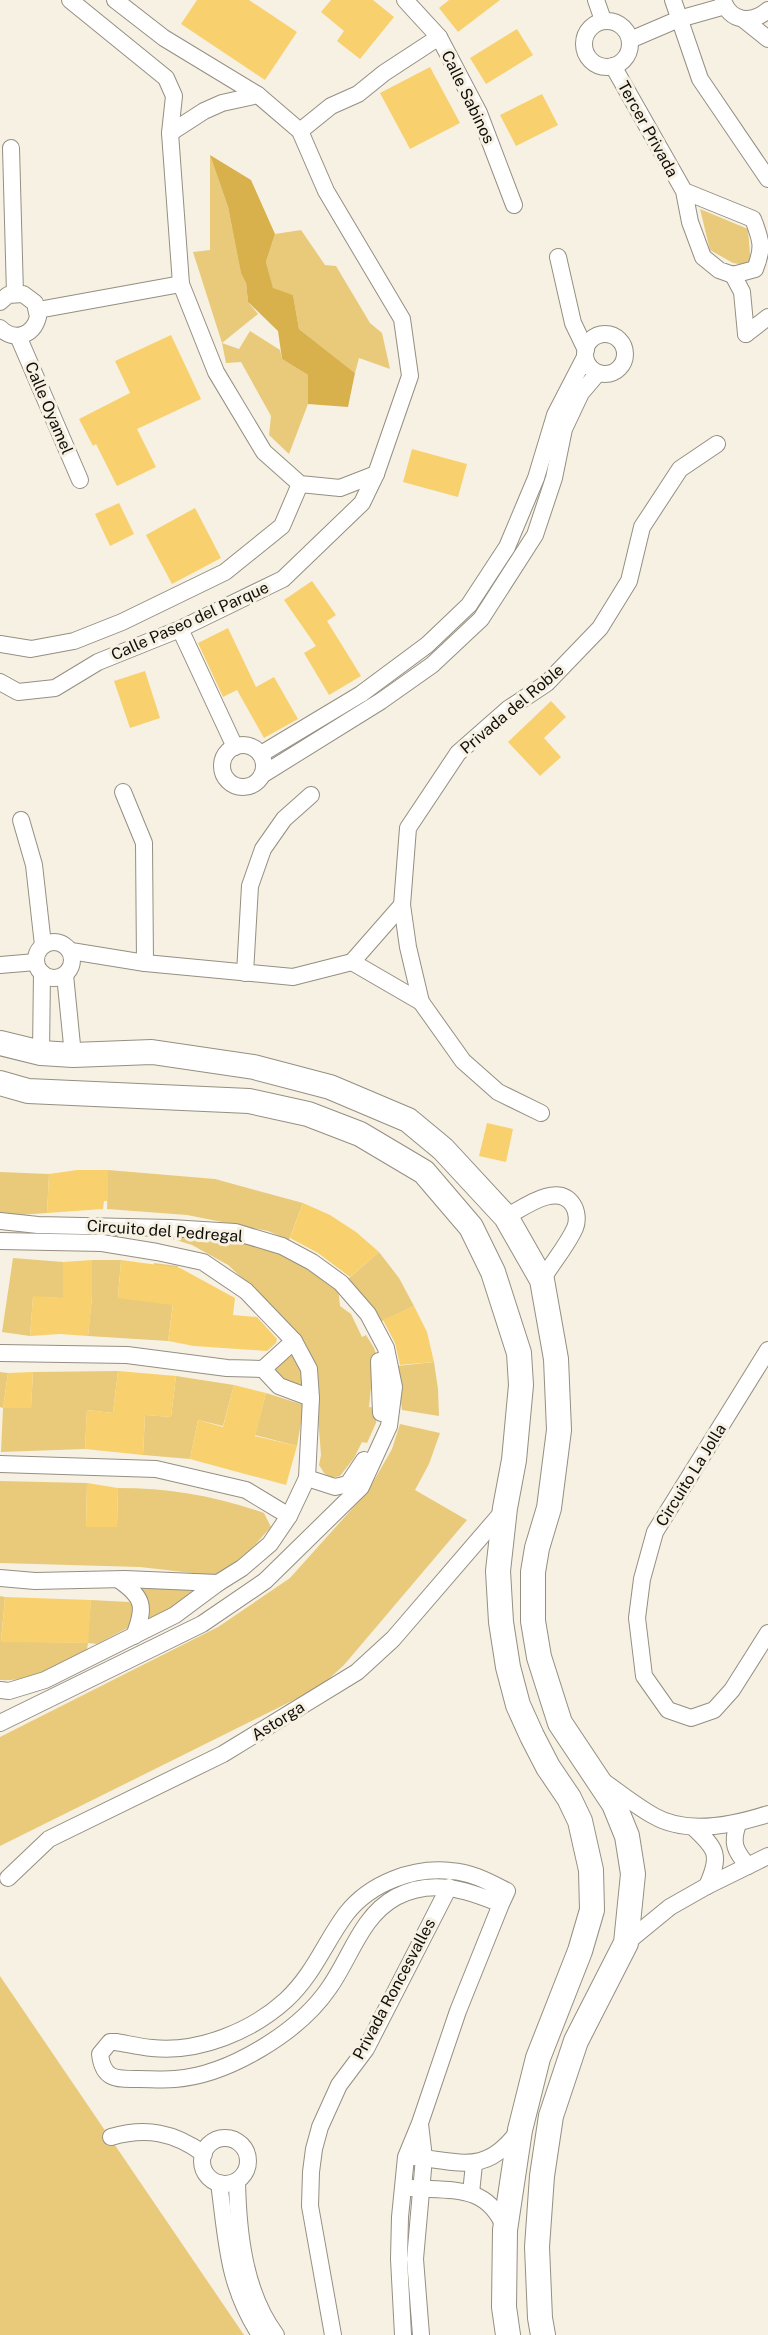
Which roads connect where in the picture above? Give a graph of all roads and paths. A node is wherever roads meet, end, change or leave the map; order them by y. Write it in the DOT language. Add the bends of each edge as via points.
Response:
graph roads {
  1 [pos="70,0"];
  2 [pos="115,0"];
  3 [pos="405,0"];
  4 [pos="596,0"];
  5 [pos="673,0"];
  6 [pos="724,3"];
  7 [pos="768,10"];
  8 [pos="679,19"];
  9 [pos="603,20"];
  10 [pos="743,20"];
  11 [pos="439,37"];
  12 [pos="768,39"];
  13 [pos="630,40"];
  14 [pos="613,66"];
  15 [pos="258,94"];
  16 [pos="300,131"];
  17 [pos="170,133"];
  18 [pos="11,148"];
  19 [pos="768,179"];
  20 [pos="684,191"];
  21 [pos="514,205"];
  22 [pos="558,257"];
  23 [pos="733,275"];
  24 [pos="181,284"];
  25 [pos="15,294"];
  26 [pos="0,302"];
  27 [pos="38,310"];
  28 [pos="768,317"];
  29 [pos="0,328"];
  30 [pos="18,336"];
  31 [pos="585,353"];
  32 [pos="598,373"];
  33 [pos="717,444"];
  34 [pos="376,474"];
  35 [pos="80,480"];
  36 [pos="300,484"];
  37 [pos="180,629"];
  38 [pos="0,644"];
  39 [pos="0,682"];
  40 [pos="235,747"];
  41 [pos="261,754"];
  42 [pos="262,775"];
  43 [pos="123,792"];
  44 [pos="311,795"];
  45 [pos="21,820"];
  46 [pos="402,905"];
  47 [pos="43,945"];
  48 [pos="71,951"];
  49 [pos="352,962"];
  50 [pos="145,963"];
  51 [pos="0,965"];
  52 [pos="39,967"];
  53 [pos="245,973"];
  54 [pos="65,975"];
  55 [pos="421,1002"];
  56 [pos="0,1043"];
  57 [pos="41,1053"];
  58 [pos="73,1055"];
  59 [pos="0,1083"];
  60 [pos="541,1113"];
  61 [pos="443,1149"];
  62 [pos="424,1172"];
  63 [pos="506,1217"];
  64 [pos="0,1221"];
  65 [pos="0,1241"];
  66 [pos="542,1280"];
  67 [pos="368,1314"];
  68 [pos="294,1341"];
  69 [pos="768,1350"];
  70 [pos="0,1353"];
  71 [pos="263,1369"];
  72 [pos="311,1398"];
  73 [pos="0,1464"];
  74 [pos="306,1478"];
  75 [pos="506,1508"];
  76 [pos="289,1516"];
  77 [pos="0,1578"];
  78 [pos="122,1579"];
  79 [pos="218,1583"];
  80 [pos="768,1633"];
  81 [pos="134,1636"];
  82 [pos="0,1690"];
  83 [pos="0,1723"];
  84 [pos="598,1778"];
  85 [pos="569,1798"];
  86 [pos="768,1814"];
  87 [pos="738,1824"];
  88 [pos="693,1827"];
  89 [pos="768,1856"];
  90 [pos="748,1866"];
  91 [pos="8,1878"];
  92 [pos="707,1886"];
  93 [pos="449,1887"];
  94 [pos="504,1898"];
  95 [pos="592,1910"];
  96 [pos="626,1943"];
  97 [pos="420,2123"];
  98 [pos="520,2130"];
  99 [pos="111,2137"];
  100 [pos="204,2154"];
  101 [pos="406,2157"];
  102 [pos="424,2158"];
  103 [pos="474,2164"];
  104 [pos="237,2181"];
  105 [pos="219,2183"];
  106 [pos="403,2187"];
  107 [pos="421,2189"];
  108 [pos="471,2193"];
  109 [pos="505,2230"];
  110 [pos="260,2335"];
  111 [pos="276,2335"];
  112 [pos="333,2335"];
  113 [pos="403,2335"];
  114 [pos="421,2335"];
  115 [pos="508,2335"];
  116 [pos="543,2335"];
  1 -- 17 [label="street" via="166,78 174,96"];
  2 -- 15 [label="street, Calle Paseo del Parque" via="164,38"];
  3 -- 11 [label="street, Calle Sabinos"];
  4 -- 9 [label="street"];
  5 -- 8 [label="street"];
  6 -- 8 [label="street"];
  6 -- 10 [label="street" via="732,15"];
  7 -- 10 [label="street" via="759,18"];
  8 -- 13 [label="street"];
  8 -- 19 [label="street" via="700,79"];
  9 -- 13 [label="street" via="615,21"];
  9 -- 14 [label="street" via="592,24 585,33 585,54 592,63"];
  10 -- 12 [label="street"];
  11 -- 16 [label="street" via="358,94 331,106"];
  11 -- 21 [label="street, Calle Sabinos" via="479,113"];
  13 -- 14 [label="street" via="623,61"];
  14 -- 20 [label="street, Tercer Privada"];
  15 -- 16 [label="street, Calle Paseo del Parque"];
  15 -- 17 [label="street" via="222,103"];
  16 -- 34 [label="street, Calle Paseo del Parque" via="326,191 402,319 410,376"];
  17 -- 24 [label="street"];
  18 -- 25 [label="street"];
  20 -- 23 [label="street, Tercer Privada" via="703,257"];
  20 -- 23 [label="street" via="753,219 761,238 761,254 755,268"];
  22 -- 31 [label="street" via="573,323"];
  23 -- 28 [label="street" via="742,292 746,334"];
  24 -- 27 [label="street"];
  24 -- 36 [label="street" via="216,372 264,453"];
  25 -- 26 [label="street"];
  25 -- 27 [label="street" via="29,298"];
  27 -- 30 [label="street" via="32,330"];
  29 -- 30 [label="street"];
  30 -- 35 [label="street, Calle Oyamel"];
  31 -- 32 [label="street" via="587,364"];
  31 -- 32 [label="street" via="599,335 614,336 624,345 623,366 611,374"];
  31 -- 41 [label="street" via="555,415 536,478 507,548 469,606 427,645 362,694"];
  32 -- 42 [label="street" via="581,393 564,429 554,478 535,535 481,619 432,665"];
  33 -- 46 [label="street, Privada del Roble" via="680,469 642,527 629,581 600,628 548,683 508,709 458,753 408,828"];
  34 -- 36 [label="street" via="340,488"];
  34 -- 37 [label="street, Calle Paseo del Parque" via="362,503 284,579"];
  36 -- 38 [label="street, Calle Paseo del Parque" via="282,526 225,572 74,641 31,649"];
  37 -- 39 [label="street, Calle Paseo del Parque" via="98,662 55,688 18,692"];
  37 -- 40 [label="street"];
  40 -- 41 [label="street" via="249,746"];
  40 -- 42 [label="street" via="222,763 226,777 244,787"];
  41 -- 42 [label="street"];
  43 -- 50 [label="street" via="144,843"];
  44 -- 53 [label="street" via="284,819 264,849 250,886"];
  45 -- 47 [label="street" via="34,865"];
  46 -- 49 [label="street"];
  46 -- 55 [label="street, Privada del Roble"];
  47 -- 48 [label="street" via="56,941"];
  47 -- 52 [label="street" via="39,949"];
  48 -- 50 [label="street"];
  48 -- 54 [label="street" via="72,964"];
  49 -- 53 [label="street" via="292,977"];
  49 -- 55 [label="street, Privada del Roble"];
  50 -- 53 [label="street"];
  51 -- 52 [label="street"];
  52 -- 54 [label="street" via="53,978"];
  52 -- 57 [label="street"];
  54 -- 58 [label="street"];
  55 -- 60 [label="street, Privada del Roble" via="463,1061 498,1092"];
  56 -- 57 [label="street"];
  57 -- 58 [label="street"];
  58 -- 61 [label="street" via="152,1052 275,1072 330,1087 408,1120"];
  59 -- 62 [label="street" via="28,1091 249,1101 308,1114 360,1134"];
  61 -- 62 [label="street"];
  61 -- 63 [label="street"];
  62 -- 75 [label="street" via="471,1227 493,1272 519,1353 521,1385"];
  63 -- 66 [label="street"];
  63 -- 66 [label="street" via="542,1198 559,1195 576,1208 576,1226"];
  64 -- 67 [label="street, Circuito del Pedregal" via="181,1228 256,1237 312,1262 341,1283"];
  65 -- 68 [label="street, Circuito del Pedregal" via="102,1244 203,1262 246,1291"];
  66 -- 84 [label="street" via="556,1359 559,1430 549,1508 533,1572 533,1621 539,1657 560,1722"];
  67 -- 74 [label="street" via="380,1370 380,1423 348,1484 335,1487"];
  67 -- 83 [label="street, Circuito del Pedregal" via="386,1348 394,1387 389,1426 361,1487 265,1581 235,1603 202,1624"];
  68 -- 71 [label="street"];
  68 -- 72 [label="street, Circuito del Pedregal" via="309,1369"];
  69 -- 80 [label="street, Circuito La Jolla" via="655,1532 642,1579 637,1618 644,1676 668,1710 691,1718 714,1710 732,1690"];
  70 -- 71 [label="street" via="127,1355"];
  71 -- 72 [label="street" via="279,1386"];
  72 -- 74 [label="street, Circuito del Pedregal"];
  73 -- 76 [label="street" via="156,1469 246,1490"];
  74 -- 76 [label="street, Circuito del Pedregal"];
  75 -- 85 [label="street" via="498,1571 508,1667 531,1736"];
  75 -- 91 [label="street, Astorga" via="393,1639 357,1672 223,1754 49,1839"];
  76 -- 79 [label="street, Circuito del Pedregal" via="270,1544"];
  77 -- 78 [label="street"];
  78 -- 79 [label="street"];
  78 -- 81 [label="street" via="141,1602 142,1615"];
  79 -- 81 [label="street, Circuito del Pedregal" via="175,1615"];
  81 -- 82 [label="street, Circuito del Pedregal" via="45,1680"];
  84 -- 85 [label="street"];
  84 -- 88 [label="street" via="656,1817"];
  84 -- 96 [label="street" via="627,1836 633,1874"];
  85 -- 95 [label="street" via="587,1845"];
  86 -- 87 [label="street"];
  87 -- 88 [label="street"];
  87 -- 90 [label="street" via="734,1847"];
  88 -- 92 [label="street" via="716,1854 715,1869"];
  89 -- 90 [label="street"];
  90 -- 92 [label="street"];
  92 -- 96 [label="street" via="670,1907"];
  93 -- 94 [label="street"];
  93 -- 94 [label="street" via="407,1892 382,1906 365,1924 318,2002 285,2031 235,2062 177,2079 120,2079 101,2066 100,2054 111,2042 154,2048 200,2044 225,2038 265,2017 287,1999 318,1962 346,1914 390,1880 428,1871 452,1871 472,1875"];
  93 -- 112 [label="street, Privada Roncesvalles" via="366,2049 339,2085 314,2149 310,2206"];
  94 -- 97 [label="street" via="458,2011"];
  95 -- 96 [label="street"];
  95 -- 98 [label="street" via="538,2058"];
  96 -- 116 [label="street" via="576,2042 551,2116 537,2247"];
  97 -- 101 [label="street"];
  97 -- 102 [label="street"];
  98 -- 103 [label="street" via="502,2151"];
  98 -- 109 [label="street"];
  99 -- 100 [label="street" via="143,2131 160,2133 176,2137"];
  100 -- 104 [label="street" via="213,2141 221,2139 243,2146 247,2169"];
  100 -- 105 [label="street" via="205,2172"];
  101 -- 102 [label="street"];
  101 -- 106 [label="street"];
  102 -- 103 [label="street"];
  102 -- 107 [label="street"];
  103 -- 108 [label="street"];
  104 -- 105 [label="street"];
  104 -- 111 [label="street" via="248,2274"];
  105 -- 110 [label="street" via="234,2280"];
  106 -- 107 [label="street"];
  106 -- 113 [label="street" via="399,2259"];
  107 -- 108 [label="street"];
  107 -- 114 [label="street" via="415,2259"];
  108 -- 109 [label="street" via="494,2207"];
  109 -- 115 [label="street" via="504,2307"];
}
